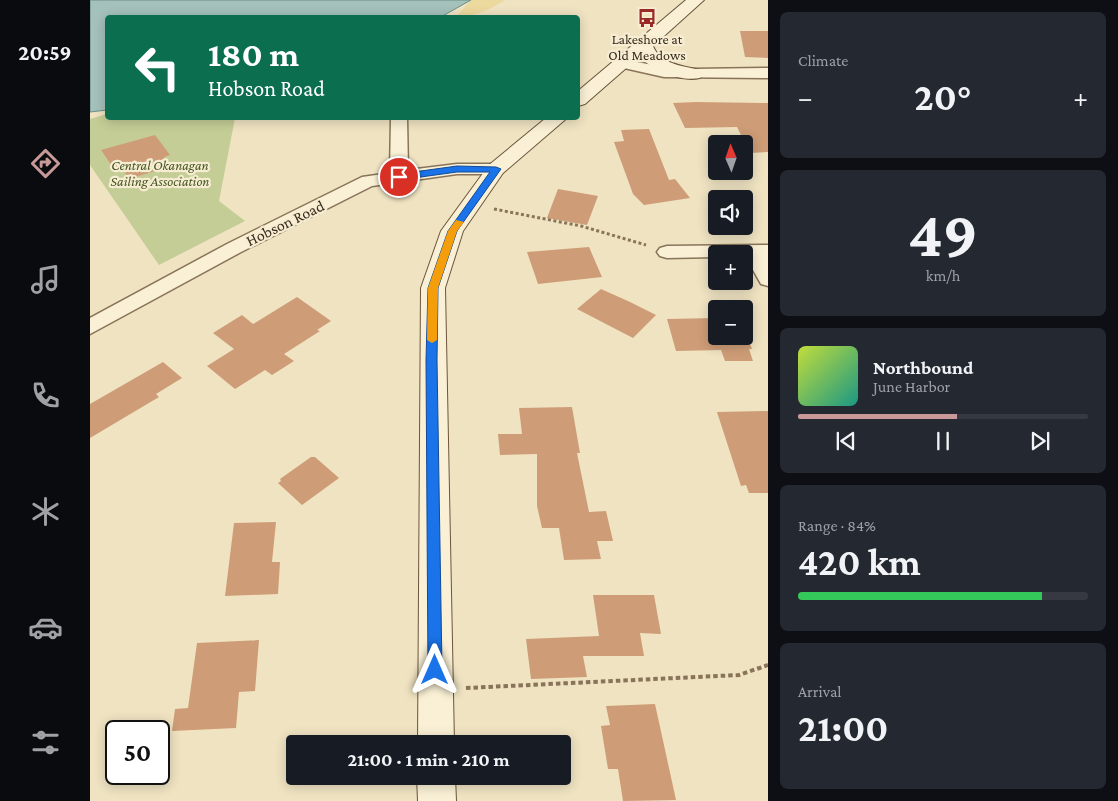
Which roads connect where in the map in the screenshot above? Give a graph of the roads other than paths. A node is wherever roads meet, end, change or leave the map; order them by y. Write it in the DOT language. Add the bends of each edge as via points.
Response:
graph roads {
  1 [pos="696,0"];
  2 [pos="643,44"];
  3 [pos="620,63"];
  4 [pos="768,73"];
  5 [pos="693,74"];
  6 [pos="580,98"];
  7 [pos="399,120"];
  8 [pos="555,120"];
  9 [pos="496,169"];
  10 [pos="399,177"];
  11 [pos="761,251"];
  12 [pos="667,252"];
  13 [pos="768,280"];
  14 [pos="90,327"];
  15 [pos="436,735"];
  16 [pos="436,785"];
  17 [pos="437,801"];
  1 -- 2 [label="main road"];
  2 -- 3 [label="main road"];
  2 -- 5 [label="main road" via="652,61"];
  3 -- 5 [label="street"];
  3 -- 6 [label="main road"];
  4 -- 5 [label="street"];
  7 -- 10 [label="street"];
  8 -- 9 [label="main road"];
  9 -- 10 [label="street, Hobson Road" via="457,169"];
  9 -- 15 [label="main road" via="452,231 433,288"];
  10 -- 14 [label="street, Hobson Road" via="368,182 234,248"];
  11 -- 12 [label="street"];
  11 -- 13 [label="street"];
  16 -- 17 [label="main road"];
}
